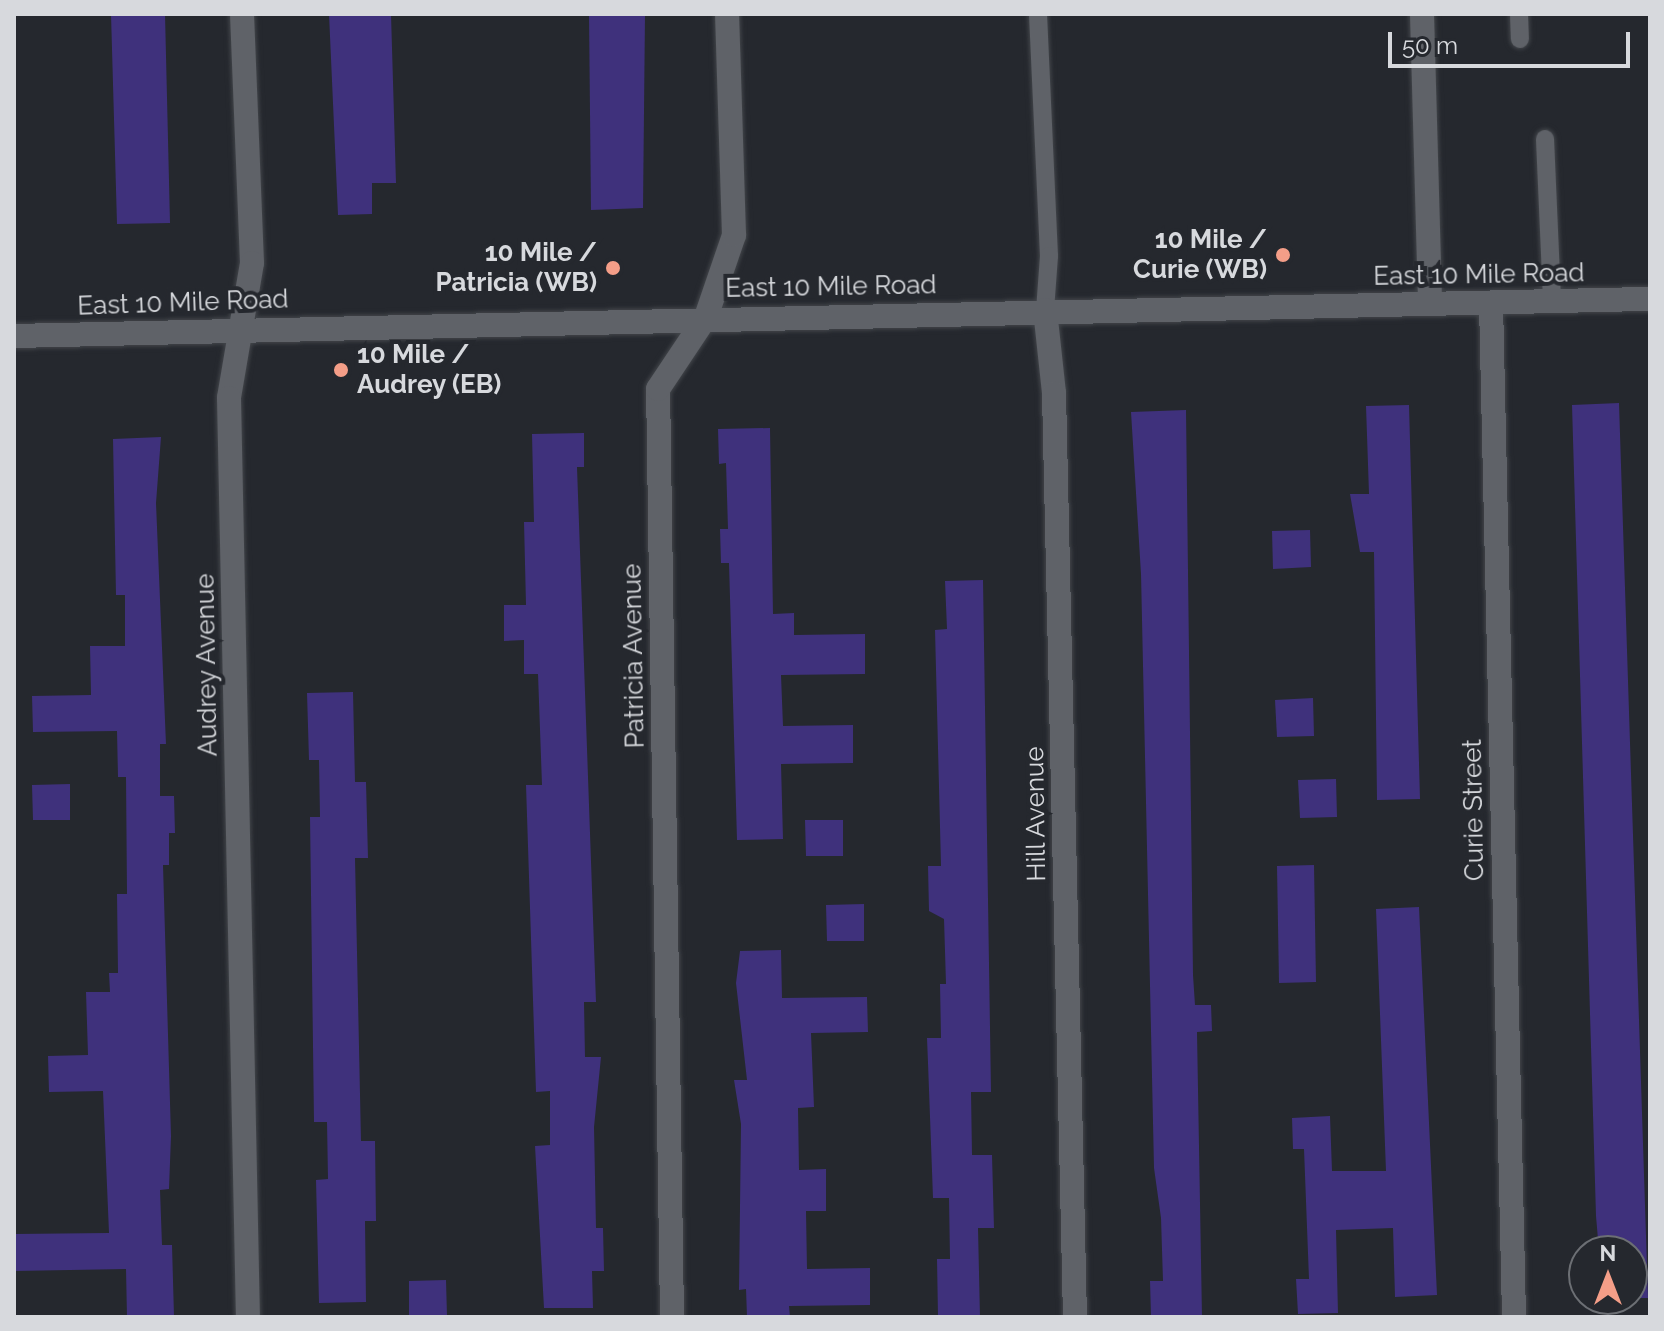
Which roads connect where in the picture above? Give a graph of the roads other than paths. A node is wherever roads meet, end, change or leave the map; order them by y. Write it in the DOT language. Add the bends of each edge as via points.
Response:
graph roads {
  1 [pos="242,14"];
  2 [pos="727,14"];
  3 [pos="1038,14"];
  4 [pos="1422,14"];
  5 [pos="1519,14"];
  6 [pos="1520,39"];
  7 [pos="1545,139"];
  8 [pos="1650,299"];
  9 [pos="1552,301"];
  10 [pos="1491,303"];
  11 [pos="1430,304"];
  12 [pos="1045,310"];
  13 [pos="706,317"];
  14 [pos="242,329"];
  15 [pos="14,336"];
  16 [pos="248,1317"];
  17 [pos="672,1317"];
  18 [pos="1075,1317"];
  19 [pos="1514,1317"];
  1 -- 14 [label="street, Audrey Avenue" via="252,263"];
  2 -- 13 [label="street, Patricia Avenue" via="734,235"];
  3 -- 12 [label="lane" via="1049,256"];
  4 -- 11 [label="street"];
  5 -- 6 [label="lane"];
  7 -- 9 [label="lane"];
  8 -- 9 [label="street, East 10 Mile Road"];
  9 -- 10 [label="street, East 10 Mile Road"];
  10 -- 11 [label="street, East 10 Mile Road"];
  10 -- 19 [label="street, Curie Street"];
  11 -- 12 [label="street, East 10 Mile Road"];
  12 -- 13 [label="street, East 10 Mile Road"];
  12 -- 18 [label="street, Hill Avenue" via="1054,393"];
  13 -- 14 [label="street, East 10 Mile Road"];
  13 -- 17 [label="street, Patricia Avenue" via="658,389"];
  14 -- 15 [label="street, East 10 Mile Road"];
  14 -- 16 [label="street, Audrey Avenue" via="229,398"];
}
